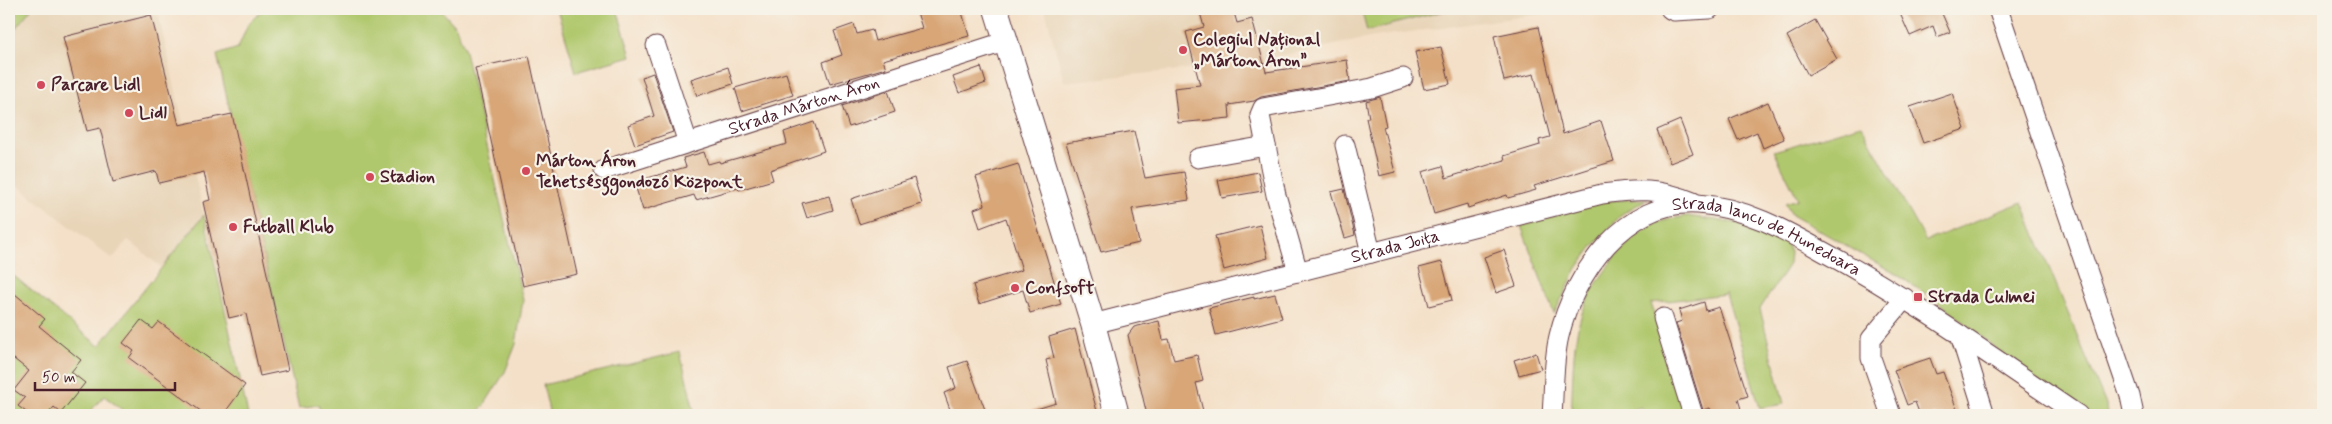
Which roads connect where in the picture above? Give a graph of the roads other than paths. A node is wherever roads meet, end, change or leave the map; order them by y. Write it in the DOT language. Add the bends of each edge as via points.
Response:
graph roads {
  1 [pos="996,9"];
  2 [pos="1670,9"];
  3 [pos="1710,9"];
  4 [pos="1998,9"];
  5 [pos="1004,42"];
  6 [pos="656,46"];
  7 [pos="1403,78"];
  8 [pos="688,143"];
  9 [pos="1345,145"];
  10 [pos="1266,146"];
  11 [pos="1198,158"];
  12 [pos="604,170"];
  13 [pos="1699,204"];
  14 [pos="1371,253"];
  15 [pos="1298,272"];
  16 [pos="1905,298"];
  17 [pos="1662,318"];
  18 [pos="1093,324"];
  19 [pos="1960,335"];
  20 [pos="1117,415"];
  21 [pos="1552,415"];
  22 [pos="1693,415"];
  23 [pos="1891,415"];
  24 [pos="1985,415"];
  25 [pos="2078,415"];
  26 [pos="2134,415"];
  1 -- 5 [label="main road"];
  2 -- 3 [label="street"];
  4 -- 26 [label="street"];
  5 -- 8 [label="street, Strada Márton Áron"];
  5 -- 18 [label="main road"];
  6 -- 8 [label="street"];
  7 -- 10 [label="street" via="1372,88 1263,108 1260,115"];
  8 -- 12 [label="street, Strada Márton Áron"];
  9 -- 14 [label="street"];
  10 -- 11 [label="street"];
  10 -- 15 [label="street"];
  13 -- 14 [label="street, Strada Joița" via="1666,192 1636,189 1602,194"];
  13 -- 16 [label="street, Strada Iancu de Hunedoara" via="1743,212 1774,225"];
  13 -- 21 [label="street, Strada Iancu de Hunedoara" via="1669,207 1642,217 1618,234 1598,255 1582,278 1559,337"];
  14 -- 15 [label="street, Strada Joița"];
  15 -- 18 [label="street, Strada Joița"];
  16 -- 19 [label="street, Strada Iancu de Hunedoara"];
  16 -- 23 [label="street" via="1871,339 1871,358"];
  17 -- 22 [label="street"];
  18 -- 20 [label="main road"];
  19 -- 24 [label="street"];
  19 -- 25 [label="street, Strada Iancu de Hunedoara"];
}
